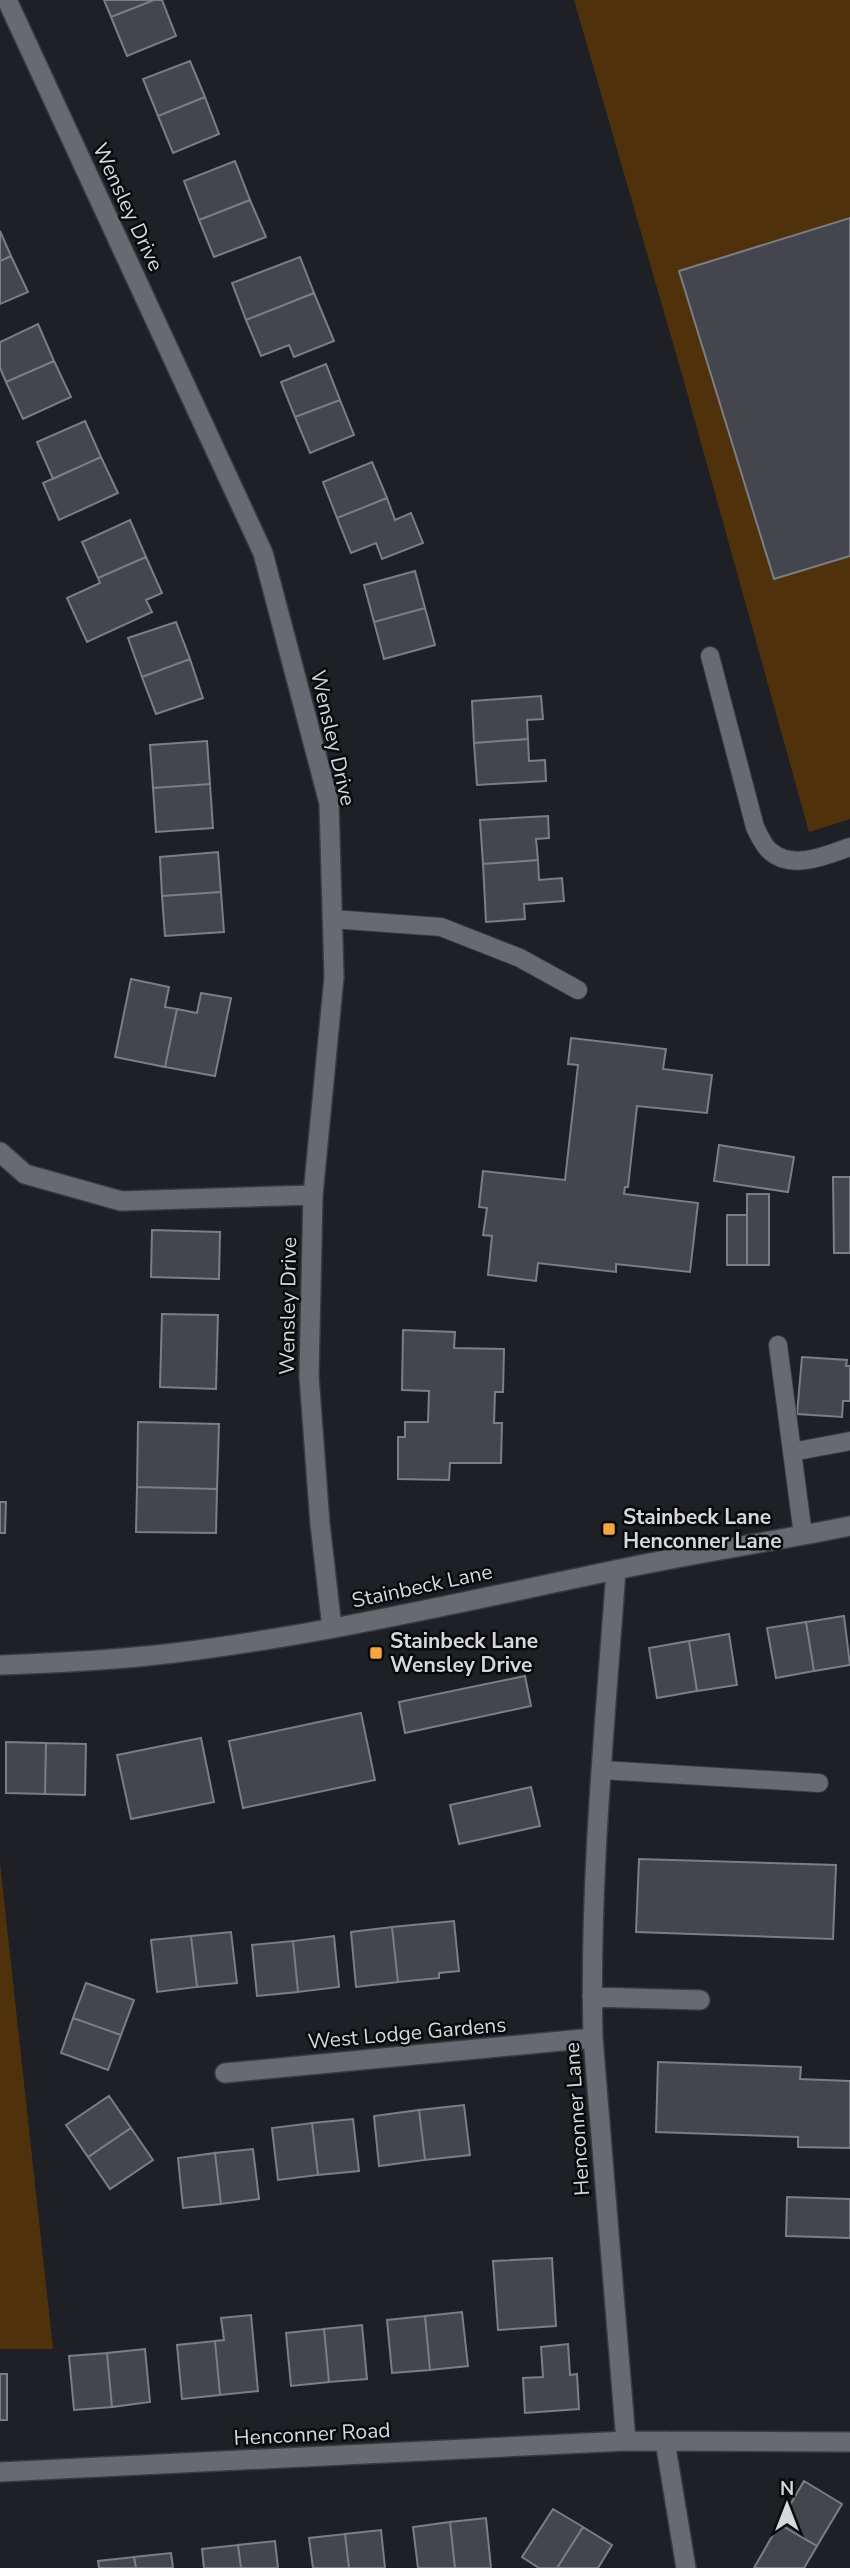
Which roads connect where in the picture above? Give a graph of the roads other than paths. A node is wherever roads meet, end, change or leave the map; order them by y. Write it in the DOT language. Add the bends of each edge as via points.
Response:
graph roads {
  1 [pos="7,0"];
  2 [pos="710,656"];
  3 [pos="850,847"];
  4 [pos="332,919"];
  5 [pos="578,990"];
  6 [pos="0,1152"];
  7 [pos="313,1195"];
  8 [pos="778,1345"];
  9 [pos="850,1441"];
  10 [pos="792,1452"];
  11 [pos="850,1526"];
  12 [pos="803,1535"];
  13 [pos="616,1570"];
  14 [pos="332,1628"];
  15 [pos="0,1665"];
  16 [pos="601,1770"];
  17 [pos="818,1783"];
  18 [pos="592,1997"];
  19 [pos="700,2000"];
  20 [pos="593,2038"];
  21 [pos="225,2073"];
  22 [pos="626,2441"];
  23 [pos="665,2441"];
  24 [pos="850,2442"];
  25 [pos="0,2472"];
  26 [pos="686,2568"];
  1 -- 4 [label="street, Wensley Drive" via="263,552 329,803"];
  2 -- 3 [label="lane" via="755,827 769,850 790,860 819,858"];
  4 -- 5 [label="lane" via="441,927 520,958"];
  4 -- 7 [label="street, Wensley Drive" via="334,977"];
  6 -- 7 [label="street" via="25,1174 121,1201"];
  7 -- 14 [label="street, Wensley Drive" via="309,1376"];
  8 -- 10 [label="lane"];
  9 -- 10 [label="lane"];
  10 -- 12 [label="lane"];
  11 -- 12 [label="street, Stainbeck Lane"];
  12 -- 13 [label="street, Stainbeck Lane"];
  13 -- 14 [label="street, Stainbeck Lane"];
  13 -- 16 [label="street, Henconner Lane"];
  14 -- 15 [label="street, Stainbeck Lane" via="173,1653"];
  16 -- 17 [label="lane"];
  16 -- 18 [label="street, Henconner Lane"];
  18 -- 19 [label="street"];
  18 -- 20 [label="street, Henconner Lane"];
  20 -- 21 [label="street, West Lodge Gardens"];
  20 -- 22 [label="street, Henconner Lane"];
  22 -- 23 [label="street"];
  22 -- 25 [label="street, Henconner Road"];
  23 -- 24 [label="street"];
  23 -- 26 [label="street"];
}
